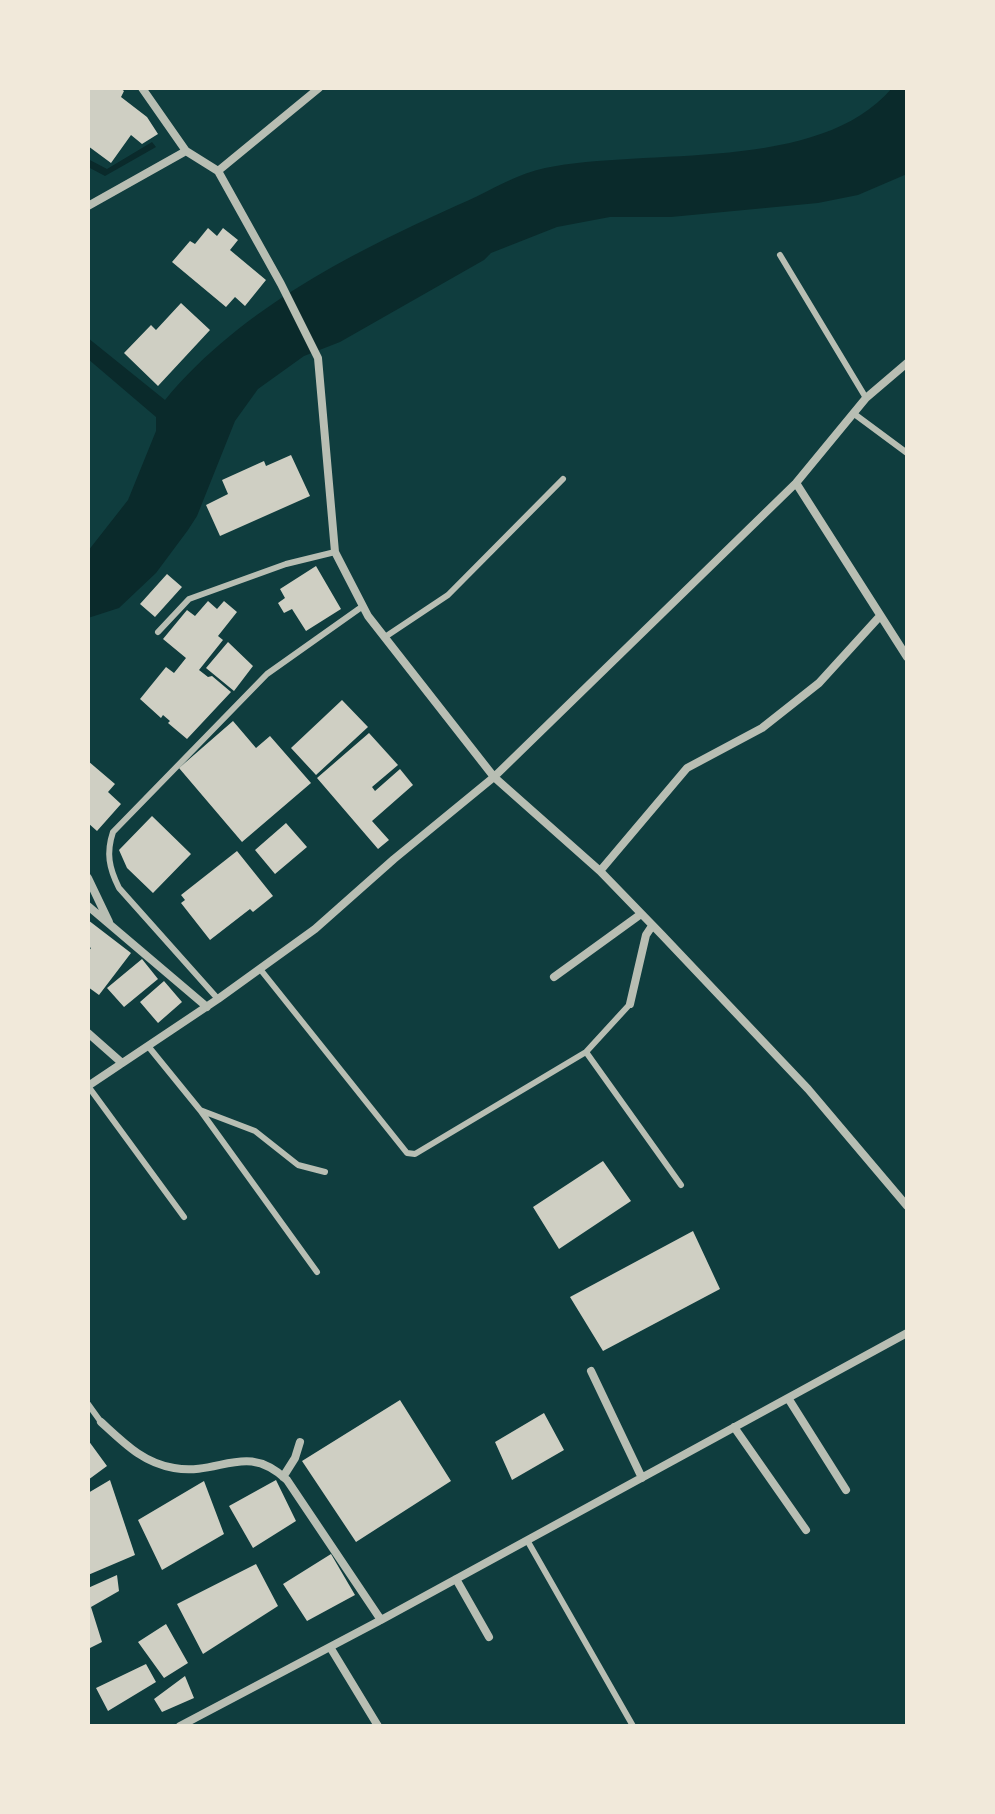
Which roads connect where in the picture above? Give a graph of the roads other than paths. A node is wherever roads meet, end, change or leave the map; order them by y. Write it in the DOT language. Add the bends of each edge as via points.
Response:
graph roads {
  1 [pos="142,88"];
  2 [pos="319,88"];
  3 [pos="186,151"];
  4 [pos="218,171"];
  5 [pos="88,206"];
  6 [pos="780,255"];
  7 [pos="907,363"];
  8 [pos="866,398"];
  9 [pos="853,413"];
  10 [pos="907,453"];
  11 [pos="563,479"];
  12 [pos="796,483"];
  13 [pos="335,552"];
  14 [pos="363,606"];
  15 [pos="880,616"];
  16 [pos="158,632"];
  17 [pos="385,637"];
  18 [pos="907,657"];
  19 [pos="494,777"];
  20 [pos="600,871"];
  21 [pos="88,878"];
  22 [pos="88,906"];
  23 [pos="641,914"];
  24 [pos="111,926"];
  25 [pos="652,926"];
  26 [pos="260,969"];
  27 [pos="554,977"];
  28 [pos="218,999"];
  29 [pos="630,1004"];
  30 [pos="207,1007"];
  31 [pos="88,1033"];
  32 [pos="148,1046"];
  33 [pos="586,1052"];
  34 [pos="122,1063"];
  35 [pos="88,1086"];
  36 [pos="200,1110"];
  37 [pos="325,1172"];
  38 [pos="681,1185"];
  39 [pos="907,1206"];
  40 [pos="184,1217"];
  41 [pos="317,1272"];
  42 [pos="907,1333"];
  43 [pos="591,1371"];
  44 [pos="788,1398"];
  45 [pos="88,1404"];
  46 [pos="101,1422"];
  47 [pos="734,1427"];
  48 [pos="300,1442"];
  49 [pos="283,1477"];
  50 [pos="642,1478"];
  51 [pos="846,1490"];
  52 [pos="806,1530"];
  53 [pos="527,1540"];
  54 [pos="456,1579"];
  55 [pos="381,1620"];
  56 [pos="489,1637"];
  57 [pos="330,1647"];
  58 [pos="180,1726"];
  59 [pos="378,1726"];
  60 [pos="633,1726"];
  1 -- 3 [label="street"];
  2 -- 4 [label="street"];
  3 -- 4 [label="street"];
  3 -- 5 [label="street"];
  4 -- 13 [label="street" via="318,358"];
  6 -- 8 [label="lane"];
  7 -- 8 [label="street"];
  8 -- 9 [label="street"];
  9 -- 10 [label="lane"];
  9 -- 12 [label="street"];
  11 -- 17 [label="lane" via="448,595"];
  12 -- 15 [label="street"];
  12 -- 19 [label="street"];
  13 -- 14 [label="street"];
  13 -- 16 [label="lane" via="189,599"];
  14 -- 17 [label="street"];
  14 -- 28 [label="lane" via="267,674 113,832 107,850 119,888"];
  15 -- 18 [label="street"];
  15 -- 20 [label="street" via="819,683 762,728 687,768"];
  17 -- 19 [label="street"];
  19 -- 20 [label="street"];
  19 -- 26 [label="street"];
  20 -- 23 [label="street"];
  21 -- 24 [label="street"];
  22 -- 24 [label="street"];
  23 -- 25 [label="street"];
  23 -- 27 [label="street"];
  24 -- 30 [label="street"];
  25 -- 29 [label="street"];
  25 -- 39 [label="street" via="808,1089"];
  26 -- 28 [label="street"];
  26 -- 33 [label="lane" via="407,1153 415,1154"];
  28 -- 30 [label="street"];
  29 -- 33 [label="lane"];
  30 -- 32 [label="street"];
  31 -- 34 [label="street"];
  32 -- 34 [label="street"];
  32 -- 36 [label="lane"];
  33 -- 38 [label="lane"];
  34 -- 35 [label="street"];
  35 -- 40 [label="lane"];
  36 -- 37 [label="lane" via="255,1131 298,1165"];
  36 -- 41 [label="lane"];
  42 -- 44 [label="street"];
  43 -- 50 [label="street"];
  44 -- 47 [label="street"];
  44 -- 51 [label="street"];
  45 -- 46 [label="lane"];
  46 -- 49 [label="street" via="137,1456 171,1468 190,1470 241,1460 262,1463"];
  47 -- 50 [label="street"];
  47 -- 52 [label="street"];
  48 -- 49 [label="street"];
  49 -- 55 [label="street"];
  50 -- 53 [label="street"];
  53 -- 54 [label="street"];
  53 -- 60 [label="lane"];
  54 -- 55 [label="street"];
  54 -- 56 [label="street"];
  55 -- 57 [label="street"];
  57 -- 58 [label="street"];
  57 -- 59 [label="street"];
}
